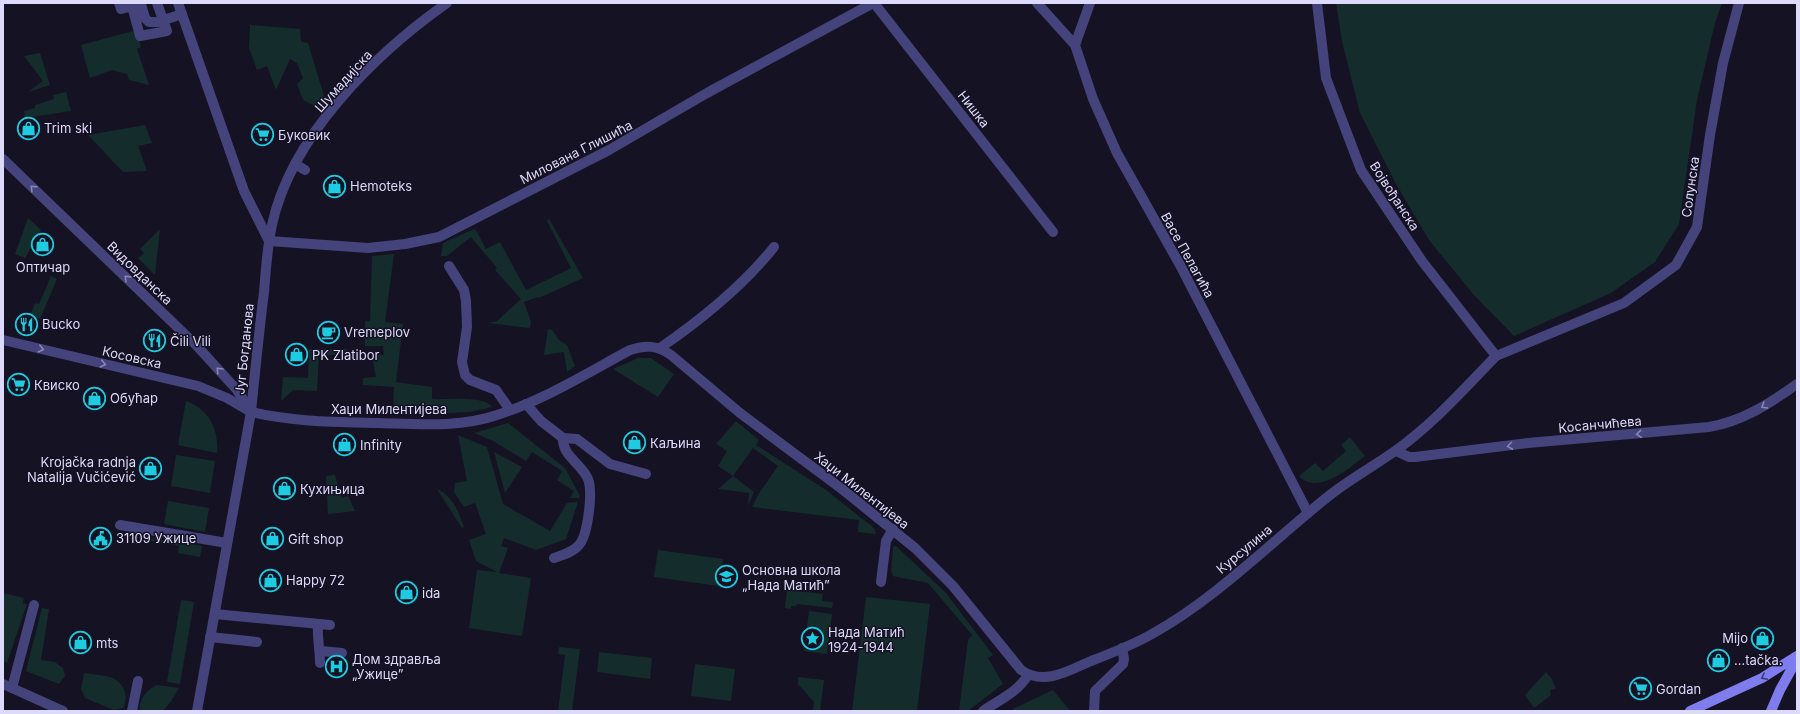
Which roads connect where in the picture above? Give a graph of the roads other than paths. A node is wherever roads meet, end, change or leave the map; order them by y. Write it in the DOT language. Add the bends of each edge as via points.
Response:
graph roads {
  1 [pos="119,3"];
  2 [pos="157,3"];
  3 [pos="178,3"];
  4 [pos="446,3"];
  5 [pos="874,3"];
  6 [pos="1036,3"];
  7 [pos="1090,3"];
  8 [pos="1317,3"];
  9 [pos="1739,3"];
  10 [pos="140,4"];
  11 [pos="182,14"];
  12 [pos="163,20"];
  13 [pos="1075,45"];
  14 [pos="3,159"];
  15 [pos="295,164"];
  16 [pos="305,170"];
  17 [pos="1053,232"];
  18 [pos="269,241"];
  19 [pos="774,247"];
  20 [pos="449,266"];
  21 [pos="3,340"];
  22 [pos="660,348"];
  23 [pos="1496,356"];
  24 [pos="1797,384"];
  25 [pos="526,404"];
  26 [pos="510,410"];
  27 [pos="251,412"];
  28 [pos="563,438"];
  29 [pos="1396,451"];
  30 [pos="646,474"];
  31 [pos="1308,513"];
  32 [pos="120,525"];
  33 [pos="893,530"];
  34 [pos="227,543"];
  35 [pos="554,558"];
  36 [pos="880,582"];
  37 [pos="34,605"];
  38 [pos="214,614"];
  39 [pos="318,624"];
  40 [pos="330,625"];
  41 [pos="210,637"];
  42 [pos="257,642"];
  43 [pos="1122,648"];
  44 [pos="321,651"];
  45 [pos="337,655"];
  46 [pos="1797,656"];
  47 [pos="1797,659"];
  48 [pos="320,663"];
  49 [pos="1028,675"];
  50 [pos="138,681"];
  51 [pos="7,686"];
  52 [pos="63,711"];
  53 [pos="132,711"];
  54 [pos="197,711"];
  55 [pos="983,711"];
  56 [pos="1094,711"];
  57 [pos="1690,711"];
  58 [pos="1771,711"];
  1 -- 12 [label="street" via="121,9 132,6 140,36 167,32"];
  2 -- 12 [label="street"];
  3 -- 11 [label="street"];
  4 -- 15 [label="street, Шумадијска" via="392,47 354,85 326,117"];
  5 -- 17 [label="street, Нишка"];
  5 -- 18 [label="street, Милована Глишића" via="707,93 609,150 439,236 405,244 368,248"];
  6 -- 13 [label="street"];
  7 -- 13 [label="street"];
  8 -- 23 [label="street, Војвођанска" via="1326,78 1361,170 1422,261"];
  9 -- 23 [label="street, Солунска" via="1723,63 1697,227 1676,265 1624,303"];
  10 -- 12 [label="street" via="146,21 153,23"];
  11 -- 12 [label="street"];
  11 -- 18 [label="street" via="244,191"];
  13 -- 31 [label="street, Васе Пелагића" via="1093,99 1117,153 1180,265"];
  27 -- 14 [label="street, Видовданска, one-way" via="237,390 197,346"];
  15 -- 16 [label="street"];
  15 -- 18 [label="street, Шумадијска" via="275,213"];
  18 -- 27 [label="street, Југ Богданова"];
  19 -- 22 [label="street" via="758,267 702,319"];
  20 -- 26 [label="street" via="464,290 466,300 467,327 462,362 465,375 470,380 496,390"];
  21 -- 27 [label="street, Косовска, one-way" via="198,386"];
  22 -- 25 [label="street, Хаџи Милентијева" via="641,346 630,350"];
  22 -- 33 [label="street, Хаџи Милентијева" via="671,354 752,422"];
  23 -- 29 [label="street, Курсулина" via="1437,416"];
  24 -- 29 [label="street, Косанчићева, one-way" via="1748,415 1709,427 1528,443 1416,457 1408,457"];
  25 -- 26 [label="street, Хаџи Милентијева"];
  25 -- 28 [label="street" via="541,422"];
  26 -- 27 [label="street, Хаџи Милентијева" via="468,422 424,424 293,420"];
  27 -- 34 [label="street, Југ Богданова"];
  28 -- 30 [label="street" via="577,439 610,464"];
  28 -- 35 [label="street" via="564,449 587,478 590,498 586,530 581,542 574,550"];
  29 -- 31 [label="street, Курсулина" via="1349,481"];
  31 -- 43 [label="street, Курсулина" via="1248,565 1181,616"];
  32 -- 34 [label="street"];
  33 -- 36 [label="street" via="886,541"];
  33 -- 49 [label="street, Хаџи Милентијева" via="941,572 1016,666"];
  34 -- 38 [label="street, Југ Богданова"];
  37 -- 51 [label="street"];
  38 -- 39 [label="street"];
  38 -- 41 [label="street, Југ Богданова"];
  39 -- 40 [label="street"];
  39 -- 44 [label="street" via="317,645"];
  41 -- 42 [label="street"];
  41 -- 54 [label="street, Југ Богданова"];
  43 -- 49 [label="street, Курсулина" via="1059,674 1039,678"];
  43 -- 56 [label="street" via="1123,664 1095,691"];
  44 -- 45 [label="street"];
  44 -- 48 [label="street"];
  46 -- 57 [label="main road, one-way" via="1762,678"];
  47 -- 58 [label="main road"];
  49 -- 55 [label="street" via="1016,689"];
  50 -- 53 [label="street"];
  51 -- 52 [label="street"];
}
